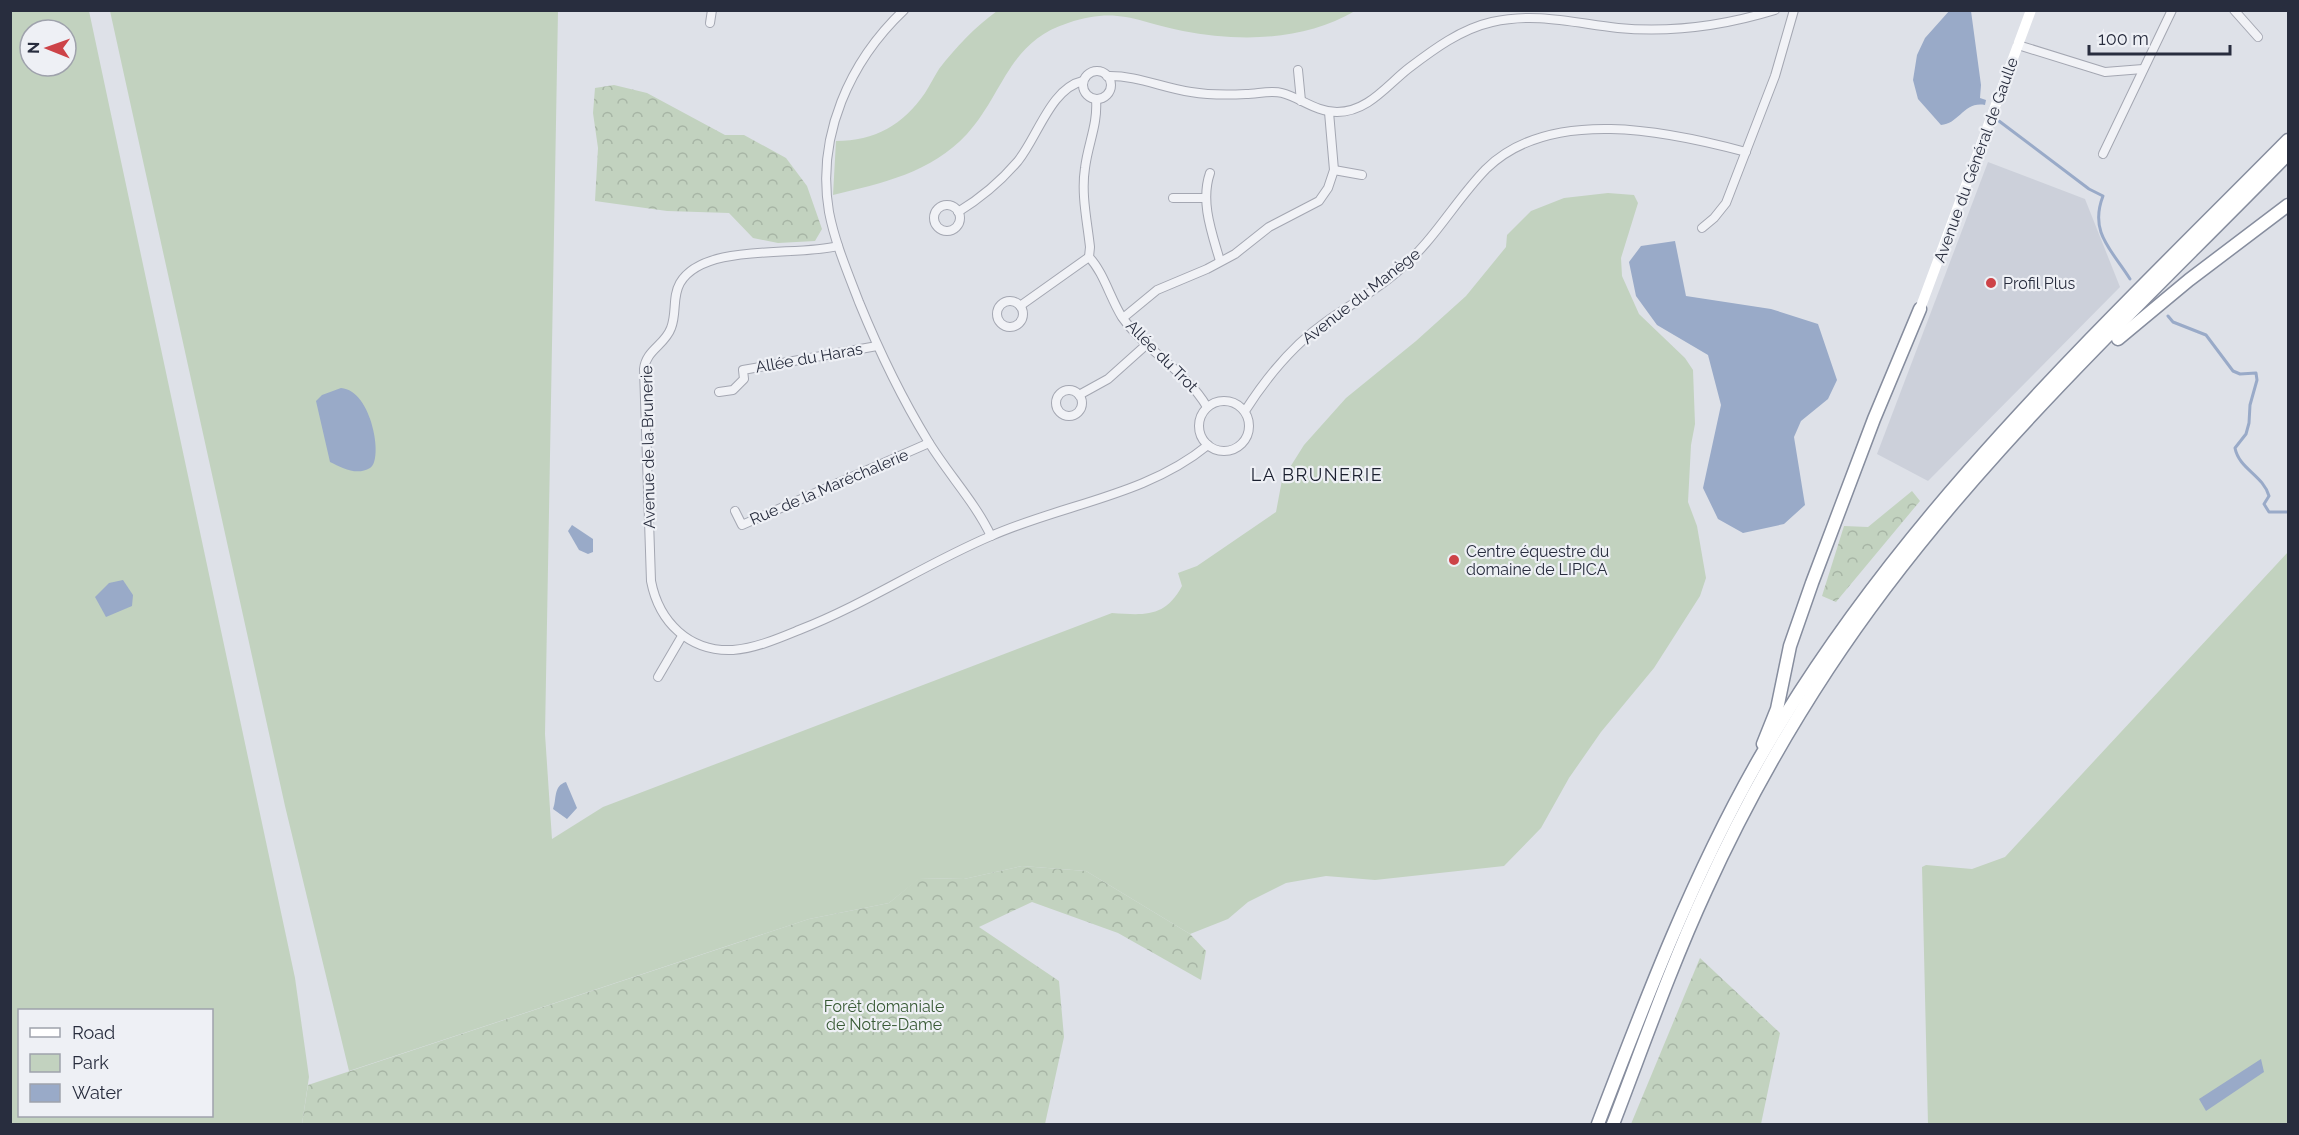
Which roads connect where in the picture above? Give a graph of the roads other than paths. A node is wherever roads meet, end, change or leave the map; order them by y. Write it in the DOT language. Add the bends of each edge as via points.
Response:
graph roads {
  1 [pos="712,10"];
  2 [pos="904,10"];
  3 [pos="1775,10"];
  4 [pos="1794,10"];
  5 [pos="2031,10"];
  6 [pos="2172,10"];
  7 [pos="2234,10"];
  8 [pos="710,22"];
  9 [pos="2258,37"];
  10 [pos="2018,45"];
  11 [pos="2143,69"];
  12 [pos="1298,70"];
  13 [pos="1107,76"];
  14 [pos="1083,81"];
  15 [pos="1096,99"];
  16 [pos="1301,100"];
  17 [pos="1329,112"];
  18 [pos="2289,140"];
  19 [pos="1746,152"];
  20 [pos="2103,154"];
  21 [pos="2289,154"];
  22 [pos="1334,170"];
  23 [pos="1210,173"];
  24 [pos="1362,175"];
  25 [pos="1173,198"];
  26 [pos="1206,198"];
  27 [pos="2289,205"];
  28 [pos="958,212"];
  29 [pos="1702,228"];
  30 [pos="838,246"];
  31 [pos="1089,257"];
  32 [pos="1220,261"];
  33 [pos="1020,306"];
  34 [pos="1920,309"];
  35 [pos="1123,318"];
  36 [pos="1146,345"];
  37 [pos="877,346"];
  38 [pos="2094,353"];
  39 [pos="719,392"];
  40 [pos="1078,395"];
  41 [pos="1207,407"];
  42 [pos="1245,411"];
  43 [pos="929,443"];
  44 [pos="1208,445"];
  45 [pos="735,511"];
  46 [pos="992,536"];
  47 [pos="682,636"];
  48 [pos="658,677"];
  49 [pos="1759,759"];
  50 [pos="1598,1125"];
  51 [pos="1613,1125"];
  1 -- 8 [label="street"];
  2 -- 30 [label="street" via="863,57 837,113 826,175 829,211"];
  3 -- 17 [label="street" via="1718,25 1664,30 1547,17 1490,22 1450,39 1358,108"];
  4 -- 19 [label="street" via="1775,76"];
  5 -- 10 [label="main road, Avenue du Général de Gaulle"];
  6 -- 11 [label="street"];
  7 -- 9 [label="street"];
  10 -- 11 [label="street" via="2105,72"];
  10 -- 34 [label="main road, Avenue du Général de Gaulle"];
  11 -- 20 [label="street"];
  12 -- 16 [label="street"];
  13 -- 14 [label="street" via="1094,72"];
  13 -- 15 [label="street" via="1111,84 1108,93"];
  13 -- 16 [label="street" via="1124,75 1191,92 1280,92"];
  14 -- 15 [label="street" via="1085,93"];
  14 -- 28 [label="street" via="1063,90 1016,163 988,192"];
  15 -- 31 [label="street, Allée du Trot" via="1098,118 1084,181"];
  16 -- 17 [label="street"];
  17 -- 22 [label="street"];
  18 -- 49 [label="highway" via="2001,432 1925,518 1842,629"];
  19 -- 29 [label="street" via="1726,203"];
  19 -- 42 [label="street, Avenue du Manège" via="1669,136 1586,129 1554,133 1519,145 1481,175 1440,229 1407,263 1301,342"];
  21 -- 38 [label="highway"];
  22 -- 24 [label="street"];
  22 -- 32 [label="street" via="1319,201 1269,227"];
  23 -- 26 [label="street"];
  25 -- 26 [label="street"];
  26 -- 32 [label="street"];
  27 -- 38 [label="highway" via="2175,291 2109,348"];
  30 -- 37 [label="street"];
  30 -- 47 [label="street, Avenue de la Brunerie" via="735,256 693,268 676,291 669,332 646,358 651,581 659,608"];
  31 -- 33 [label="street"];
  31 -- 35 [label="street, Allée du Trot"];
  32 -- 35 [label="street" via="1157,290"];
  34 -- 49 [label="highway" via="1874,419 1790,646 1783,687"];
  35 -- 36 [label="street, Allée du Trot"];
  36 -- 40 [label="street" via="1108,379"];
  36 -- 41 [label="street, Allée du Trot" via="1200,394"];
  37 -- 39 [label="street, Allée du Haras" via="743,370 744,379 733,390"];
  37 -- 43 [label="street"];
  38 -- 51 [label="highway" via="1933,525 1828,669 1746,808 1706,890"];
  41 -- 42 [label="street" via="1223,401"];
  41 -- 44 [label="street" via="1199,422 1202,439"];
  42 -- 44 [label="street" via="1249,426 1240,446 1224,451"];
  43 -- 45 [label="street, Rue de la Maréchalerie" via="742,525"];
  43 -- 46 [label="street"];
  44 -- 46 [label="street, Avenue de la Brunerie" via="1163,474"];
  46 -- 47 [label="street, Avenue de la Brunerie" via="847,610 768,642 724,650"];
  47 -- 48 [label="street"];
  49 -- 50 [label="highway" via="1692,889"];
}
